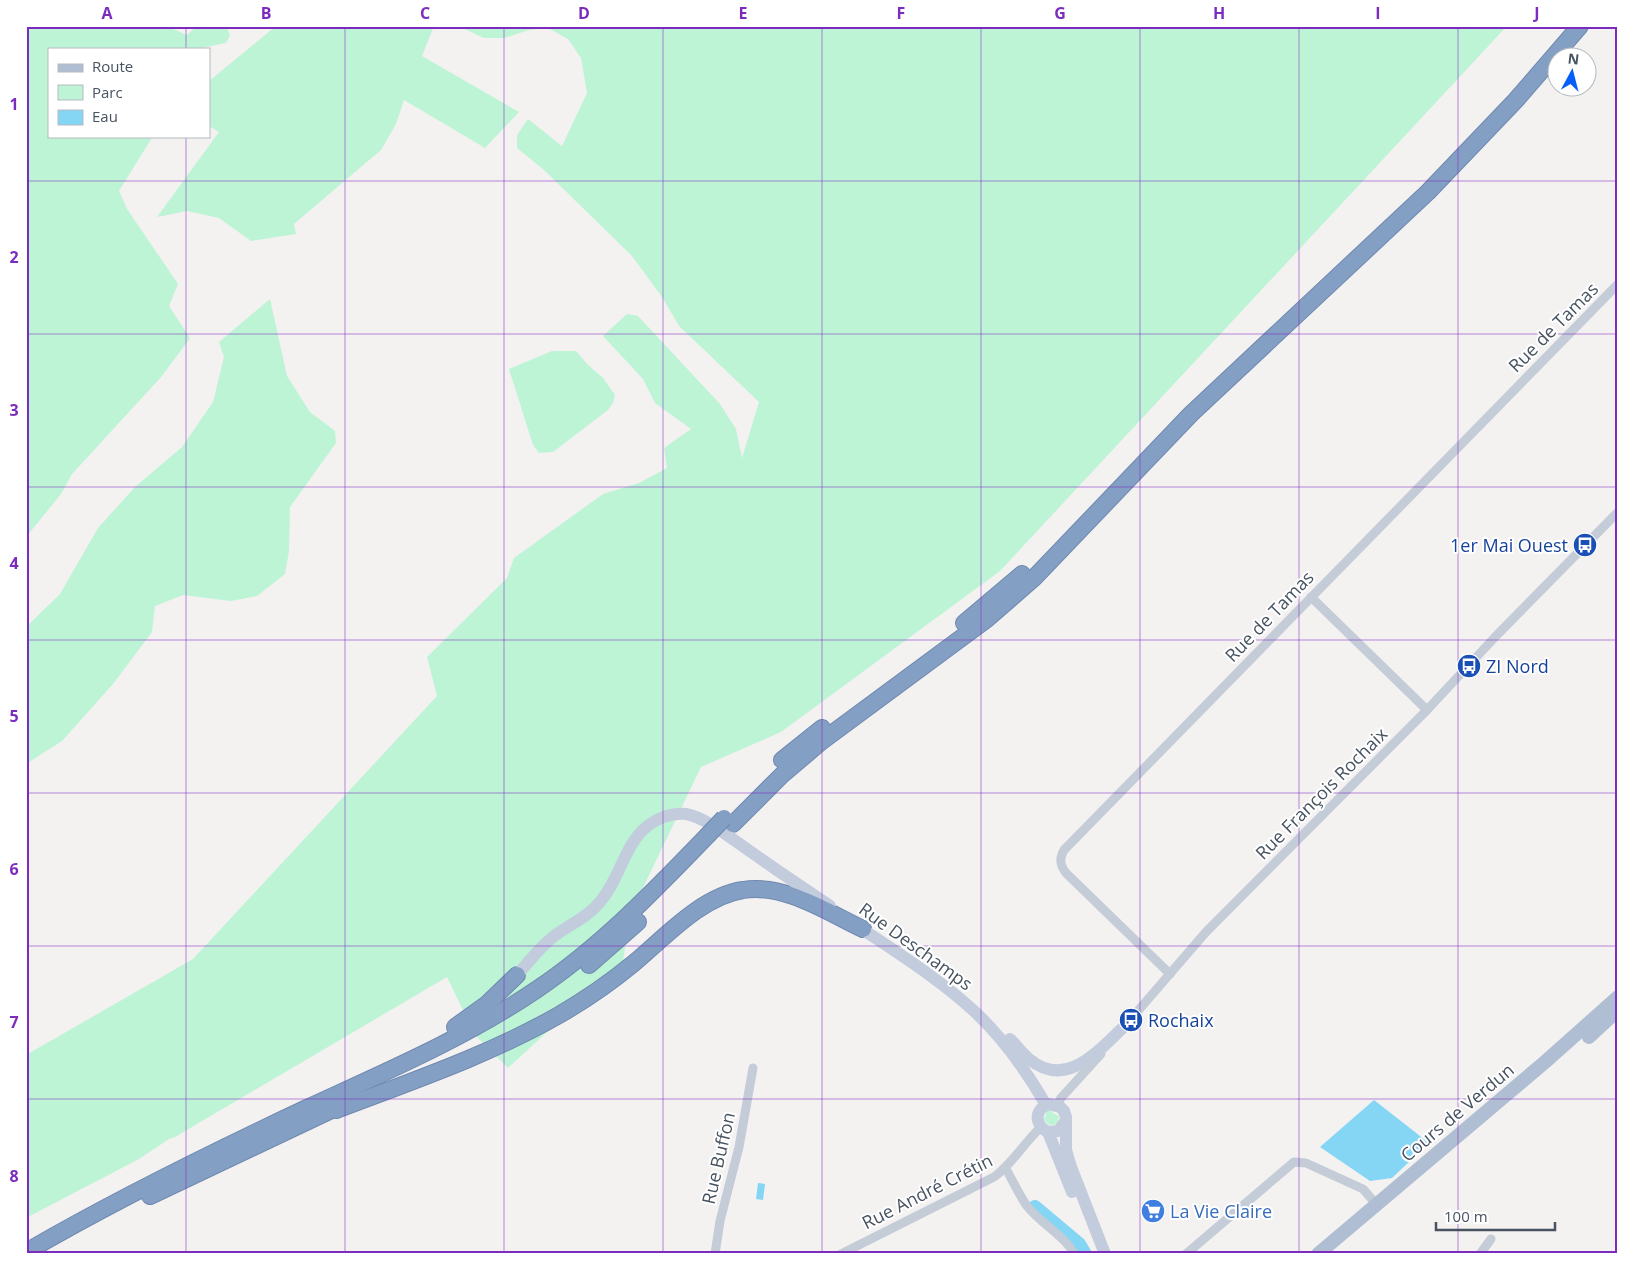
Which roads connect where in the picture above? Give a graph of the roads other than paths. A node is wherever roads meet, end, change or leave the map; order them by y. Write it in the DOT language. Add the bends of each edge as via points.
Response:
graph roads {
  1 [pos="1565,26"];
  2 [pos="1580,26"];
  3 [pos="1618,284"];
  4 [pos="1618,512"];
  5 [pos="1311,597"];
  6 [pos="1427,710"];
  7 [pos="729,821"];
  8 [pos="863,929"];
  9 [pos="928,974"];
  10 [pos="1170,974"];
  11 [pos="517,976"];
  12 [pos="1618,997"];
  13 [pos="1618,1003"];
  14 [pos="1618,1010"];
  15 [pos="1127,1024"];
  16 [pos="1581,1039"];
  17 [pos="1545,1062"];
  18 [pos="753,1068"];
  19 [pos="1518,1096"];
  20 [pos="1052,1105"];
  21 [pos="307,1115"];
  22 [pos="1065,1122"];
  23 [pos="1044,1130"];
  24 [pos="1006,1168"];
  25 [pos="1376,1204"];
  26 [pos="1491,1239"];
  27 [pos="26,1252"];
  28 [pos="44,1254"];
  29 [pos="715,1254"];
  30 [pos="840,1254"];
  31 [pos="1074,1254"];
  32 [pos="1096,1254"];
  33 [pos="1105,1254"];
  34 [pos="1186,1254"];
  35 [pos="1318,1254"];
  36 [pos="1332,1254"];
  37 [pos="1480,1254"];
  1 -- 7 [label="highway" via="1440,163 1199,390 1023,573 958,628 778,763"];
  2 -- 7 [label="highway" via="1516,100 1428,192 1191,414 1034,578 987,619 822,742"];
  3 -- 5 [label="street, Rue de Tamas"];
  4 -- 6 [label="street, Rue François Rochaix"];
  5 -- 6 [label="street"];
  5 -- 10 [label="street, Rue de Tamas" via="1064,850 1060,861 1066,873"];
  6 -- 10 [label="street, Rue François Rochaix" via="1206,932"];
  7 -- 21 [label="highway" via="616,943 544,998 452,1051"];
  8 -- 9 [label="main road, Rue Deschamps"];
  8 -- 11 [label="main road, Rue Deschamps" via="701,819 673,814 644,830 633,842 613,884 598,904 542,946"];
  8 -- 21 [label="highway" via="778,891 754,889 728,893 700,908 598,990 521,1036 458,1063"];
  9 -- 15 [label="main road" via="989,1017 1030,1060 1048,1069 1065,1071 1081,1065"];
  9 -- 20 [label="main road, Rue Deschamps" via="991,1028"];
  10 -- 15 [label="street, Rue François Rochaix"];
  11 -- 21 [label="highway" via="463,1022"];
  12 -- 16 [label="main road, Cours de Verdun"];
  13 -- 16 [label="main road"];
  14 -- 16 [label="main road, Cours de Verdun"];
  15 -- 20 [label="street, Rue François Rochaix"];
  16 -- 17 [label="main road, Cours de Verdun"];
  16 -- 19 [label="main road, Cours de Verdun"];
  17 -- 19 [label="main road" via="1543,1070"];
  17 -- 25 [label="main road, Cours de Verdun"];
  18 -- 29 [label="street, Rue Buffon"];
  19 -- 36 [label="main road, Cours de Verdun"];
  20 -- 22 [label="main road" via="1064,1110"];
  20 -- 23 [label="main road" via="1042,1107 1037,1117"];
  21 -- 27 [label="highway" via="133,1192"];
  21 -- 28 [label="highway"];
  22 -- 23 [label="main road" via="1058,1131"];
  22 -- 33 [label="main road" via="1066,1150 1071,1167"];
  23 -- 24 [label="street, Rue André Crétin" via="1024,1144"];
  23 -- 32 [label="main road"];
  24 -- 30 [label="street, Rue André Crétin"];
  24 -- 31 [label="street" via="1026,1205"];
  25 -- 34 [label="street" via="1362,1189 1306,1163 1294,1162"];
  25 -- 35 [label="main road, Cours de Verdun"];
  26 -- 37 [label="street"];
}
